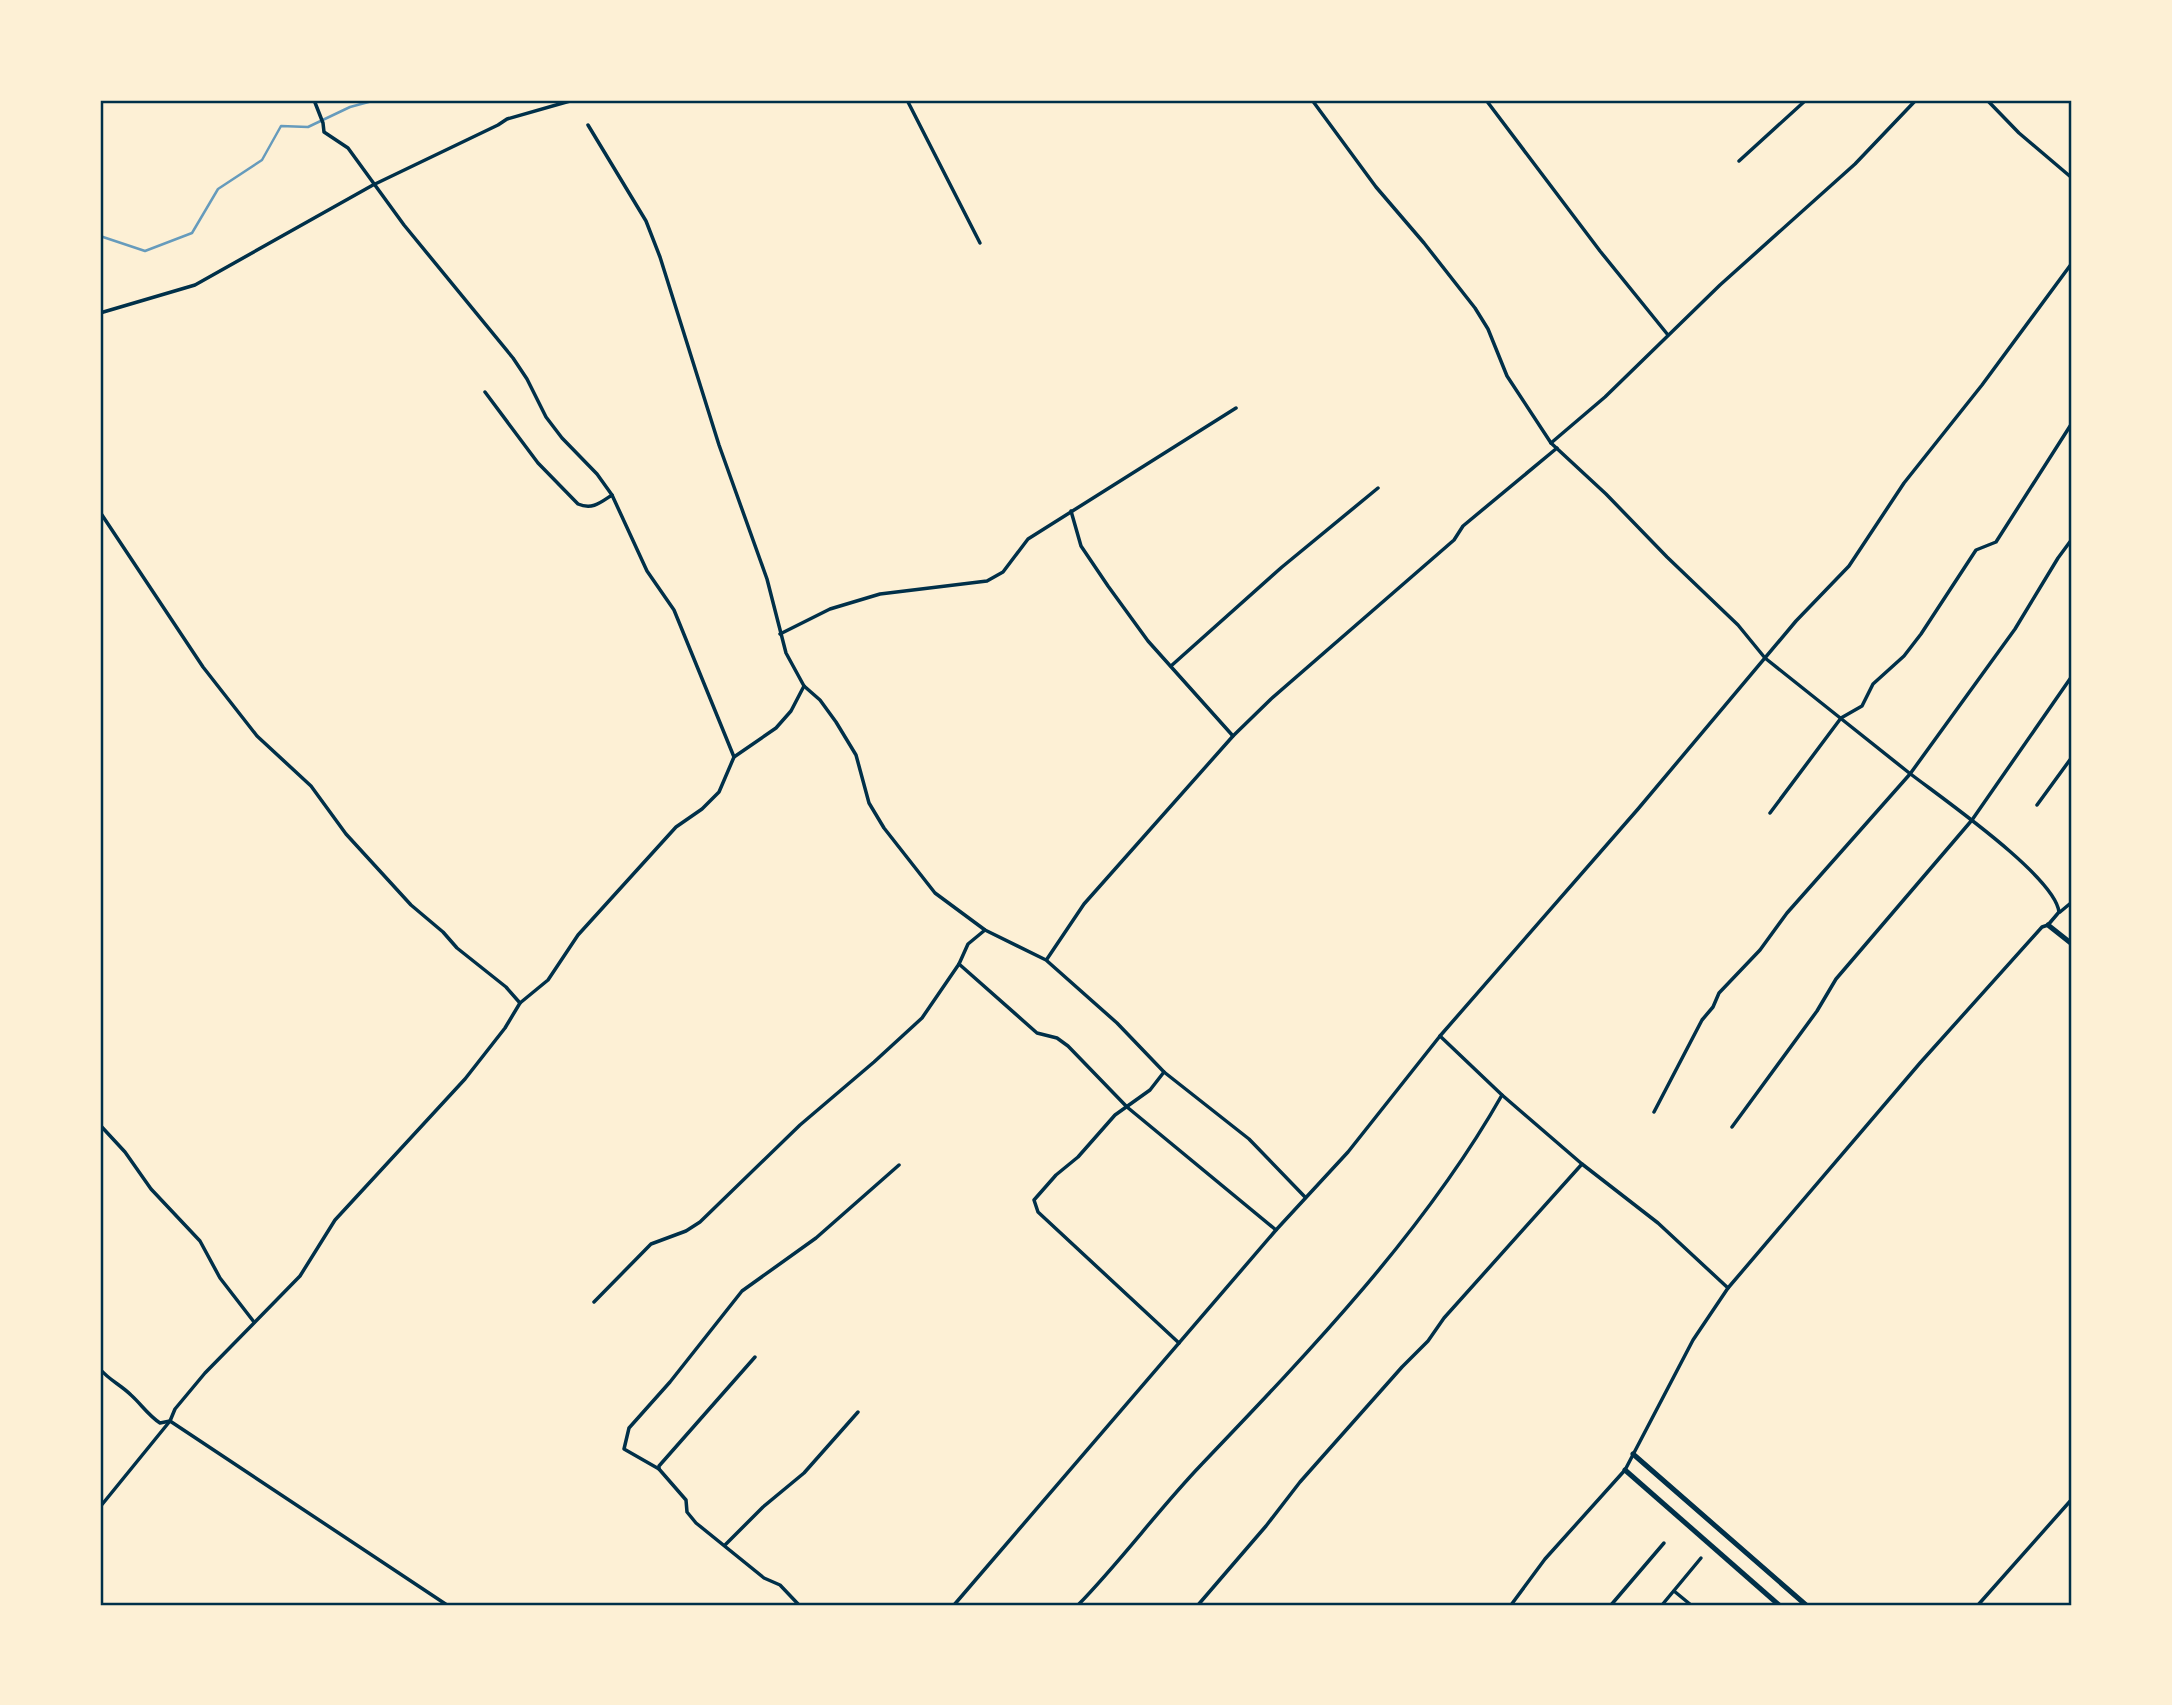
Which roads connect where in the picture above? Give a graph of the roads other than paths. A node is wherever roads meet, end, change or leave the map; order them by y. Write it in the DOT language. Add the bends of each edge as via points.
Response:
graph roads {
  1 [pos="314,100"];
  2 [pos="908,100"];
  3 [pos="1312,100"];
  4 [pos="1486,100"];
  5 [pos="1806,100"];
  6 [pos="1916,100"];
  7 [pos="1987,100"];
  8 [pos="570,101"];
  9 [pos="589,125"];
  10 [pos="1739,161"];
  11 [pos="2072,178"];
  12 [pos="373,185"];
  13 [pos="980,243"];
  14 [pos="2072,263"];
  15 [pos="100,313"];
  16 [pos="1668,335"];
  17 [pos="485,392"];
  18 [pos="1236,408"];
  19 [pos="2072,424"];
  20 [pos="1551,443"];
  21 [pos="1558,448"];
  22 [pos="1378,488"];
  23 [pos="612,495"];
  24 [pos="1071,511"];
  25 [pos="100,512"];
  26 [pos="2072,539"];
  27 [pos="780,634"];
  28 [pos="1765,658"];
  29 [pos="1171,666"];
  30 [pos="2072,676"];
  31 [pos="804,685"];
  32 [pos="1841,718"];
  33 [pos="1233,736"];
  34 [pos="734,757"];
  35 [pos="2072,757"];
  36 [pos="1910,774"];
  37 [pos="2037,805"];
  38 [pos="1770,814"];
  39 [pos="1972,820"];
  40 [pos="2072,902"];
  41 [pos="2059,912"];
  42 [pos="2048,925"];
  43 [pos="985,930"];
  44 [pos="2072,944"];
  45 [pos="1046,960"];
  46 [pos="959,964"];
  47 [pos="520,1003"];
  48 [pos="1440,1036"];
  49 [pos="1164,1072"];
  50 [pos="1502,1094"];
  51 [pos="1127,1107"];
  52 [pos="1654,1112"];
  53 [pos="100,1125"];
  54 [pos="1732,1127"];
  55 [pos="1582,1164"];
  56 [pos="899,1165"];
  57 [pos="1305,1196"];
  58 [pos="1276,1230"];
  59 [pos="1728,1288"];
  60 [pos="594,1302"];
  61 [pos="254,1322"];
  62 [pos="1179,1343"];
  63 [pos="755,1357"];
  64 [pos="100,1369"];
  65 [pos="858,1412"];
  66 [pos="170,1421"];
  67 [pos="1633,1454"];
  68 [pos="659,1469"];
  69 [pos="1625,1470"];
  70 [pos="2072,1499"];
  71 [pos="100,1507"];
  72 [pos="1664,1543"];
  73 [pos="725,1545"];
  74 [pos="1701,1558"];
  75 [pos="1674,1591"];
  76 [pos="447,1605"];
  77 [pos="799,1605"];
  78 [pos="954,1605"];
  79 [pos="1078,1605"];
  80 [pos="1198,1605"];
  81 [pos="1511,1605"];
  82 [pos="1611,1605"];
  83 [pos="1662,1605"];
  84 [pos="1692,1605"];
  85 [pos="1779,1605"];
  86 [pos="1806,1605"];
  87 [pos="1978,1605"];
  1 -- 12 [label="street" via="324,132 348,148"];
  2 -- 13 [label="street"];
  3 -- 20 [label="street" via="1475,308 1489,329 1507,376"];
  4 -- 16 [label="street"];
  5 -- 10 [label="street"];
  6 -- 16 [label="street" via="1855,164"];
  7 -- 11 [label="street"];
  8 -- 12 [label="street" via="507,119"];
  9 -- 27 [label="street" via="646,221 660,257 767,579"];
  12 -- 15 [label="street" via="195,285"];
  12 -- 23 [label="street" via="513,358 546,417"];
  14 -- 28 [label="street" via="1905,483 1849,566"];
  16 -- 20 [label="street"];
  17 -- 23 [label="street" via="538,463 578,504 595,506"];
  18 -- 24 [label="street"];
  19 -- 32 [label="street" via="1996,542 1976,550 1922,634 1872,684 1862,706"];
  20 -- 21 [label="street"];
  21 -- 28 [label="street" via="1738,625"];
  21 -- 33 [label="street" via="1464,526 1454,540"];
  22 -- 29 [label="street"];
  23 -- 34 [label="street" via="647,571 674,610"];
  24 -- 27 [label="street" via="1028,539 1003,572 988,581 880,594 830,609"];
  24 -- 29 [label="street" via="1081,546"];
  25 -- 47 [label="street" via="204,667 257,736 311,786 346,834 411,905"];
  26 -- 36 [label="street" via="2015,629"];
  27 -- 31 [label="street"];
  28 -- 32 [label="street"];
  28 -- 48 [label="street"];
  29 -- 33 [label="street"];
  30 -- 39 [label="street"];
  31 -- 34 [label="street" via="776,728"];
  31 -- 43 [label="street" via="820,700 856,755 869,803 884,828 935,893"];
  32 -- 36 [label="street"];
  32 -- 38 [label="street"];
  33 -- 45 [label="street" via="1084,905"];
  34 -- 47 [label="street" via="719,792 676,827 578,935 548,980"];
  35 -- 37 [label="street"];
  36 -- 39 [label="street"];
  36 -- 52 [label="street" via="1719,993"];
  39 -- 41 [label="street" via="2035,875 2058,903"];
  39 -- 54 [label="street" via="1836,979"];
  40 -- 41 [label="street"];
  41 -- 42 [label="street"];
  42 -- 44 [label="street"];
  42 -- 59 [label="street" via="1920,1062"];
  43 -- 45 [label="street"];
  43 -- 46 [label="street" via="968,944"];
  45 -- 49 [label="street"];
  46 -- 51 [label="street" via="1037,1032 1068,1046"];
  46 -- 60 [label="street" via="922,1018 800,1125 700,1222 651,1244"];
  47 -- 61 [label="street" via="465,1079 335,1220 300,1276"];
  48 -- 50 [label="street"];
  48 -- 57 [label="street" via="1348,1152"];
  49 -- 51 [label="street"];
  49 -- 57 [label="street" via="1249,1139"];
  50 -- 55 [label="street"];
  50 -- 79 [label="street" via="1479,1136 1313,1347"];
  51 -- 58 [label="street"];
  51 -- 62 [label="street" via="1056,1175 1034,1205"];
  53 -- 61 [label="street" via="200,1241 219,1278"];
  55 -- 59 [label="street" via="1658,1223"];
  55 -- 80 [label="street" via="1300,1482"];
  56 -- 68 [label="street" via="816,1238 742,1291 629,1428 624,1449"];
  57 -- 58 [label="street"];
  58 -- 62 [label="street"];
  59 -- 67 [label="street" via="1693,1340"];
  61 -- 66 [label="street" via="205,1373"];
  62 -- 78 [label="street"];
  63 -- 68 [label="street"];
  64 -- 66 [label="street" via="160,1423"];
  65 -- 73 [label="street" via="804,1474 762,1507"];
  66 -- 71 [label="street"];
  66 -- 76 [label="street"];
  67 -- 69 [label="street"];
  67 -- 86 [label="street"];
  68 -- 73 [label="street" via="686,1500 687,1512"];
  69 -- 81 [label="street" via="1545,1559"];
  69 -- 85 [label="street"];
  70 -- 87 [label="street"];
  72 -- 82 [label="street"];
  73 -- 77 [label="street" via="764,1578 780,1585"];
  74 -- 75 [label="street"];
  75 -- 83 [label="street"];
  75 -- 84 [label="street"];
}
